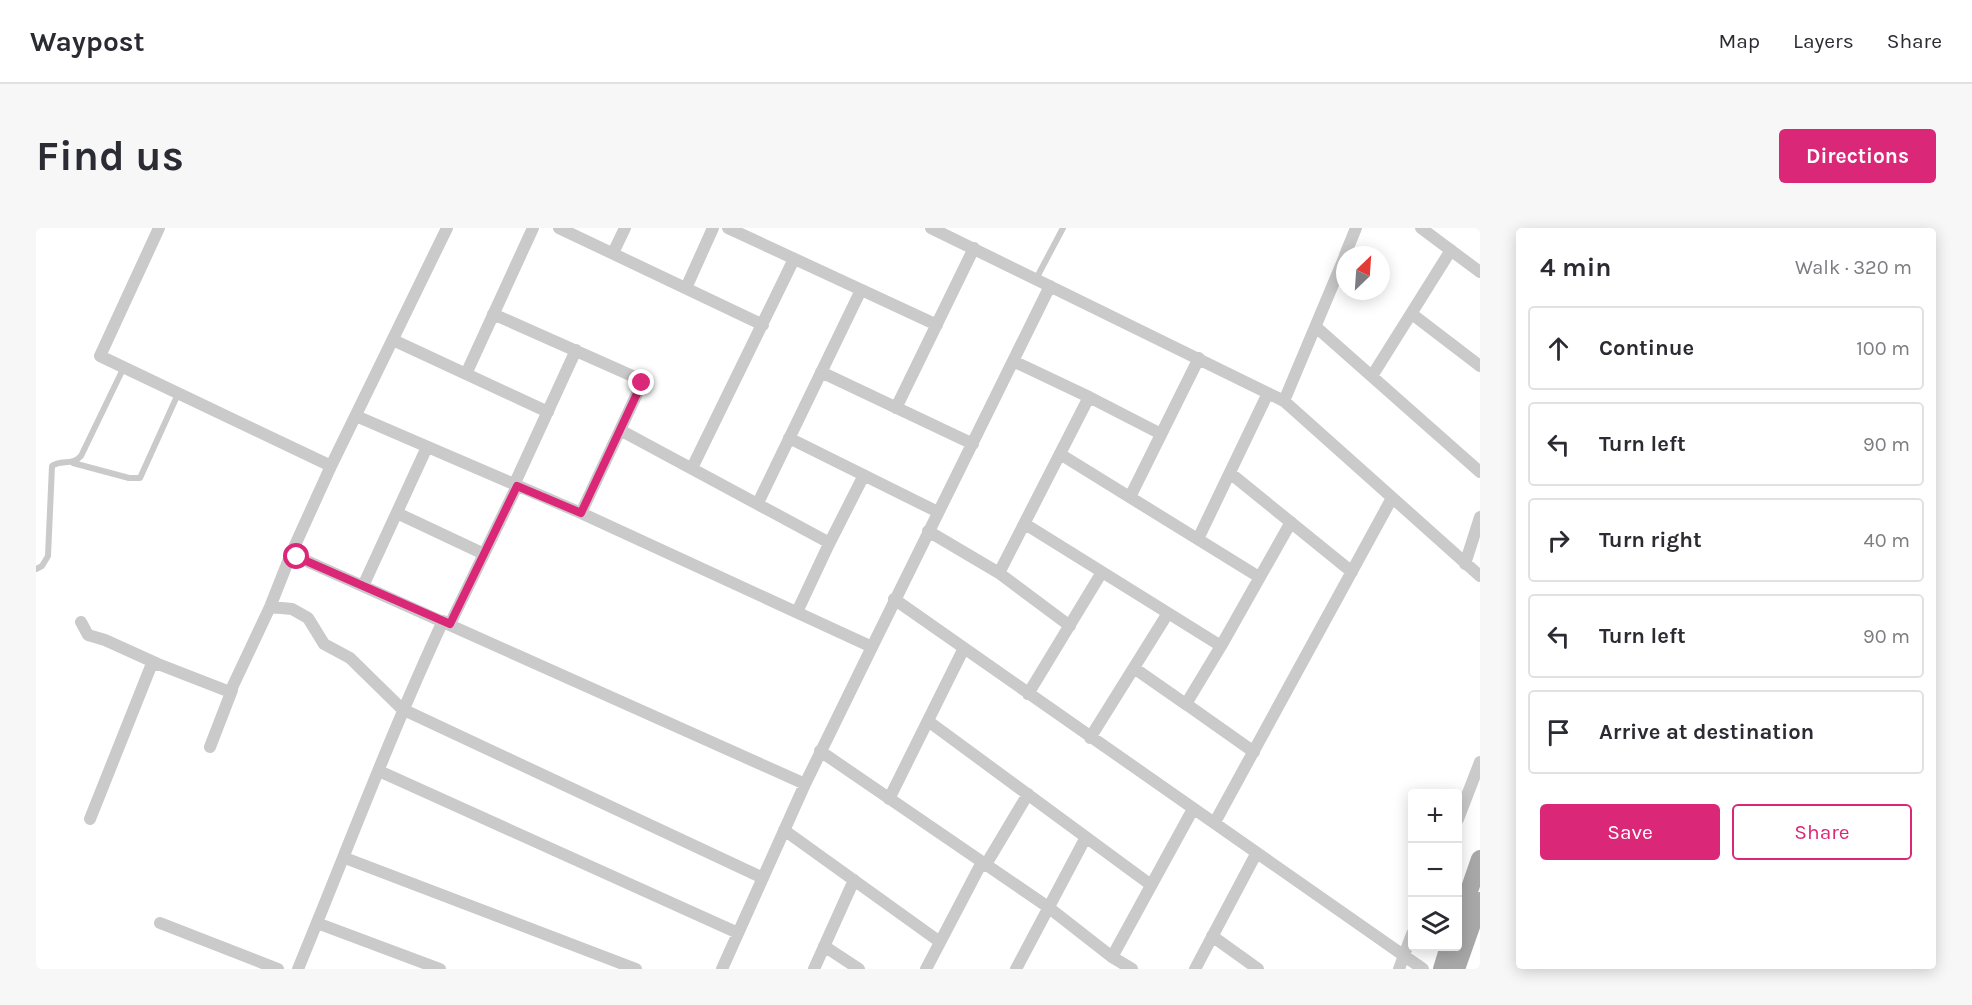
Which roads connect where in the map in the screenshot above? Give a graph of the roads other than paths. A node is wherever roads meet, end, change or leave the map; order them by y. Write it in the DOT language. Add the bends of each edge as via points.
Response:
graph roads {
  1 [pos="159,228"];
  2 [pos="447,228"];
  3 [pos="533,228"];
  4 [pos="559,228"];
  5 [pos="625,228"];
  6 [pos="714,228"];
  7 [pos="728,228"];
  8 [pos="931,228"];
  9 [pos="1063,228"];
  10 [pos="1356,228"];
  11 [pos="1421,228"];
  12 [pos="1349,246"];
  13 [pos="974,248"];
  14 [pos="1451,250"];
  15 [pos="613,254"];
  16 [pos="794,259"];
  17 [pos="1480,272"];
  18 [pos="1336,277"];
  19 [pos="1036,279"];
  20 [pos="1050,286"];
  21 [pos="686,288"];
  22 [pos="861,290"];
  23 [pos="494,314"];
  24 [pos="1412,314"];
  25 [pos="763,325"];
  26 [pos="937,325"];
  27 [pos="1316,327"];
  28 [pos="393,340"];
  29 [pos="576,350"];
  30 [pos="1199,358"];
  31 [pos="1015,362"];
  32 [pos="1480,366"];
  33 [pos="124,367"];
  34 [pos="821,372"];
  35 [pos="466,374"];
  36 [pos="1372,376"];
  37 [pos="1268,393"];
  38 [pos="178,394"];
  39 [pos="1089,397"];
  40 [pos="1284,401"];
  41 [pos="896,408"];
  42 [pos="548,412"];
  43 [pos="356,416"];
  44 [pos="620,430"];
  45 [pos="1161,434"];
  46 [pos="789,438"];
  47 [pos="973,444"];
  48 [pos="427,447"];
  49 [pos="1060,454"];
  50 [pos="72,462"];
  51 [pos="331,466"];
  52 [pos="692,468"];
  53 [pos="1480,472"];
  54 [pos="1230,473"];
  55 [pos="864,475"];
  56 [pos="516,485"];
  57 [pos="1130,497"];
  58 [pos="1392,498"];
  59 [pos="758,503"];
  60 [pos="938,512"];
  61 [pos="397,513"];
  62 [pos="581,513"];
  63 [pos="1480,517"];
  64 [pos="1291,522"];
  65 [pos="1025,524"];
  66 [pos="928,531"];
  67 [pos="1198,539"];
  68 [pos="828,546"];
  69 [pos="291,554"];
  70 [pos="484,554"];
  71 [pos="1465,564"];
  72 [pos="36,569"];
  73 [pos="1102,572"];
  74 [pos="1352,572"];
  75 [pos="999,573"];
  76 [pos="1480,576"];
  77 [pos="1259,577"];
  78 [pos="363,586"];
  79 [pos="894,599"];
  80 [pos="270,608"];
  81 [pos="796,612"];
  82 [pos="1168,613"];
  83 [pos="81,622"];
  84 [pos="447,622"];
  85 [pos="1070,626"];
  86 [pos="1221,646"];
  87 [pos="872,647"];
  88 [pos="964,648"];
  89 [pos="158,664"];
  90 [pos="1134,668"];
  91 [pos="232,690"];
  92 [pos="1028,694"];
  93 [pos="1187,705"];
  94 [pos="402,710"];
  95 [pos="928,722"];
  96 [pos="1090,738"];
  97 [pos="210,747"];
  98 [pos="820,751"];
  99 [pos="1254,752"];
  100 [pos="1480,762"];
  101 [pos="379,771"];
  102 [pos="805,784"];
  103 [pos="1028,794"];
  104 [pos="889,800"];
  105 [pos="1193,809"];
  106 [pos="1462,809"];
  107 [pos="90,819"];
  108 [pos="1215,822"];
  109 [pos="784,830"];
  110 [pos="1086,837"];
  111 [pos="1256,854"];
  112 [pos="345,858"];
  113 [pos="1480,859"];
  114 [pos="983,865"];
  115 [pos="763,878"];
  116 [pos="854,880"];
  117 [pos="1151,885"];
  118 [pos="1480,902"];
  119 [pos="1048,907"];
  120 [pos="1462,911"];
  121 [pos="160,923"];
  122 [pos="317,923"];
  123 [pos="738,933"];
  124 [pos="1212,936"];
  125 [pos="940,942"];
  126 [pos="824,946"];
  127 [pos="1408,946"];
  128 [pos="1447,951"];
  129 [pos="1404,956"];
  130 [pos="1112,957"];
  131 [pos="278,969"];
  132 [pos="298,969"];
  133 [pos="440,969"];
  134 [pos="636,969"];
  135 [pos="722,969"];
  136 [pos="814,969"];
  137 [pos="860,969"];
  138 [pos="926,969"];
  139 [pos="1016,969"];
  140 [pos="1132,969"];
  141 [pos="1195,969"];
  142 [pos="1258,969"];
  143 [pos="1399,969"];
  144 [pos="1423,969"];
  145 [pos="1442,969"];
  146 [pos="1456,969"];
  1 -- 33 [label="street" via="100,356"];
  2 -- 28 [label="street"];
  3 -- 23 [label="street"];
  4 -- 15 [label="street"];
  5 -- 15 [label="street"];
  6 -- 21 [label="street"];
  7 -- 16 [label="street"];
  8 -- 13 [label="street"];
  9 -- 19 [label="lane"];
  10 -- 12 [label="street"];
  11 -- 14 [label="street"];
  13 -- 19 [label="street"];
  13 -- 26 [label="street"];
  14 -- 17 [label="street"];
  14 -- 24 [label="street"];
  15 -- 21 [label="street"];
  16 -- 22 [label="street"];
  16 -- 25 [label="street"];
  18 -- 27 [label="street"];
  19 -- 20 [label="street"];
  20 -- 30 [label="street"];
  20 -- 31 [label="street"];
  21 -- 25 [label="street"];
  22 -- 26 [label="street"];
  22 -- 34 [label="street"];
  23 -- 29 [label="street"];
  23 -- 35 [label="street"];
  24 -- 32 [label="street"];
  24 -- 36 [label="street"];
  25 -- 52 [label="street"];
  26 -- 41 [label="street"];
  27 -- 36 [label="street"];
  27 -- 40 [label="street"];
  28 -- 35 [label="street"];
  28 -- 43 [label="street"];
  29 -- 42 [label="street"];
  29 -- 44 [label="street" via="642,383"];
  30 -- 37 [label="street"];
  30 -- 45 [label="street"];
  31 -- 39 [label="street"];
  31 -- 47 [label="street"];
  33 -- 38 [label="street"];
  33 -- 50 [label="lane" via="81,456"];
  34 -- 41 [label="street"];
  34 -- 46 [label="street"];
  35 -- 42 [label="street"];
  36 -- 53 [label="street"];
  37 -- 40 [label="street"];
  37 -- 54 [label="street"];
  38 -- 50 [label="lane" via="140,478"];
  38 -- 51 [label="street"];
  39 -- 45 [label="street"];
  39 -- 49 [label="street"];
  40 -- 58 [label="street"];
  41 -- 47 [label="street"];
  42 -- 56 [label="street"];
  43 -- 48 [label="street"];
  43 -- 51 [label="street"];
  44 -- 52 [label="street"];
  44 -- 62 [label="street"];
  45 -- 57 [label="street"];
  46 -- 55 [label="street"];
  46 -- 59 [label="street"];
  47 -- 60 [label="street"];
  48 -- 56 [label="street"];
  48 -- 61 [label="street"];
  49 -- 57 [label="street"];
  49 -- 65 [label="street"];
  50 -- 72 [label="lane" via="52,466 48,556"];
  51 -- 69 [label="street"];
  52 -- 59 [label="street"];
  54 -- 64 [label="street"];
  54 -- 67 [label="street"];
  55 -- 60 [label="street"];
  55 -- 68 [label="street"];
  56 -- 62 [label="street"];
  56 -- 70 [label="street"];
  57 -- 67 [label="street"];
  58 -- 71 [label="street"];
  58 -- 74 [label="street"];
  59 -- 68 [label="street" via="823,537"];
  60 -- 66 [label="street"];
  61 -- 70 [label="street"];
  61 -- 78 [label="street"];
  62 -- 81 [label="street"];
  63 -- 71 [label="street"];
  64 -- 74 [label="street"];
  64 -- 77 [label="street"];
  65 -- 73 [label="street"];
  65 -- 75 [label="street"];
  66 -- 75 [label="street"];
  66 -- 79 [label="street"];
  67 -- 77 [label="street"];
  68 -- 81 [label="street"];
  69 -- 78 [label="street"];
  69 -- 80 [label="street"];
  70 -- 84 [label="street"];
  71 -- 76 [label="street"];
  73 -- 82 [label="street"];
  73 -- 85 [label="street"];
  74 -- 99 [label="street"];
  75 -- 85 [label="street"];
  77 -- 86 [label="street"];
  78 -- 84 [label="street"];
  79 -- 87 [label="street"];
  79 -- 88 [label="street"];
  80 -- 91 [label="street"];
  80 -- 94 [label="street" via="292,609 308,618 324,644 350,658"];
  81 -- 87 [label="street"];
  82 -- 86 [label="street"];
  82 -- 90 [label="street"];
  83 -- 89 [label="street" via="88,635"];
  84 -- 94 [label="street"];
  84 -- 102 [label="street"];
  85 -- 92 [label="street"];
  86 -- 93 [label="street"];
  87 -- 98 [label="street"];
  88 -- 92 [label="street"];
  88 -- 95 [label="street"];
  89 -- 91 [label="street" via="226,692"];
  89 -- 107 [label="street" via="150,668"];
  90 -- 93 [label="street"];
  90 -- 96 [label="street"];
  91 -- 97 [label="street"];
  92 -- 96 [label="street"];
  93 -- 99 [label="street"];
  94 -- 101 [label="street"];
  94 -- 115 [label="street"];
  95 -- 103 [label="street"];
  95 -- 104 [label="street"];
  96 -- 105 [label="street"];
  98 -- 102 [label="street"];
  98 -- 104 [label="street"];
  99 -- 108 [label="street"];
  100 -- 106 [label="street"];
  101 -- 112 [label="street"];
  101 -- 123 [label="street"];
  102 -- 109 [label="street"];
  103 -- 110 [label="street"];
  103 -- 114 [label="street"];
  104 -- 114 [label="street"];
  105 -- 108 [label="street"];
  105 -- 117 [label="street"];
  108 -- 111 [label="street"];
  109 -- 115 [label="street"];
  109 -- 116 [label="street"];
  110 -- 117 [label="street"];
  110 -- 119 [label="street"];
  111 -- 124 [label="street"];
  111 -- 129 [label="street"];
  112 -- 122 [label="street"];
  112 -- 134 [label="street"];
  113 -- 120 [label="main road"];
  114 -- 119 [label="street"];
  114 -- 125 [label="street"];
  115 -- 123 [label="street"];
  116 -- 125 [label="street"];
  116 -- 126 [label="street"];
  117 -- 130 [label="street"];
  118 -- 146 [label="main road"];
  119 -- 130 [label="street"];
  119 -- 139 [label="street"];
  121 -- 131 [label="street"];
  122 -- 132 [label="street"];
  122 -- 133 [label="street"];
  123 -- 135 [label="street"];
  124 -- 141 [label="street"];
  124 -- 142 [label="street"];
  125 -- 138 [label="street"];
  126 -- 136 [label="street"];
  126 -- 137 [label="street"];
  127 -- 129 [label="street"];
  128 -- 145 [label="main road"];
  129 -- 143 [label="street"];
  129 -- 144 [label="street"];
  130 -- 140 [label="street"];
}
